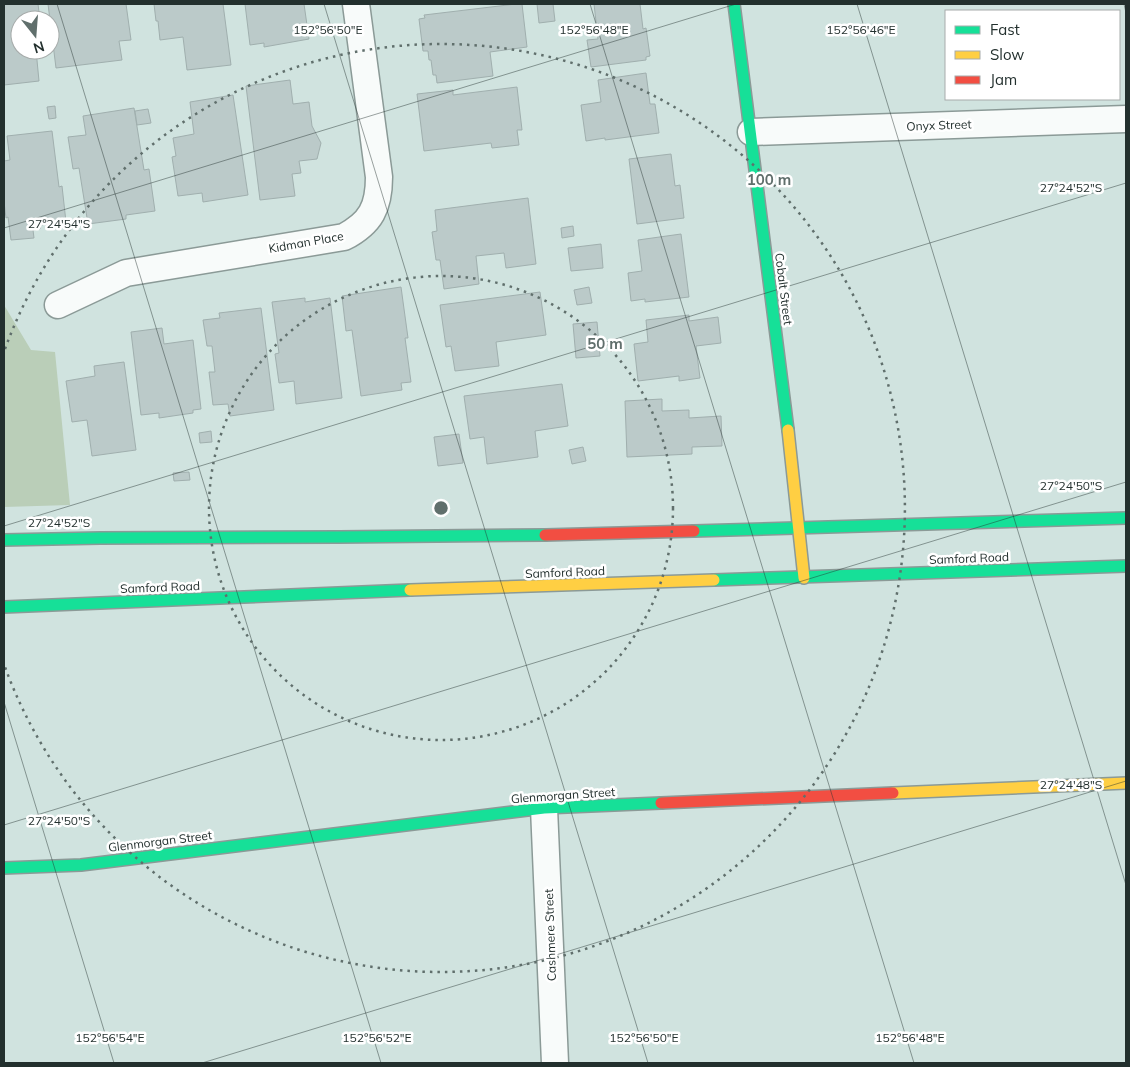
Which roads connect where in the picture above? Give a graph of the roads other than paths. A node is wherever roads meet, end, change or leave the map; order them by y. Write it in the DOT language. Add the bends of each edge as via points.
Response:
graph roads {
  1 [pos="356,4"];
  2 [pos="734,4"];
  3 [pos="1126,119"];
  4 [pos="751,132"];
  5 [pos="58,305"];
  6 [pos="1126,518"];
  7 [pos="799,529"];
  8 [pos="4,540"];
  9 [pos="1126,566"];
  10 [pos="804,578"];
  11 [pos="4,607"];
  12 [pos="1126,783"];
  13 [pos="544,808"];
  14 [pos="4,868"];
  15 [pos="555,1063"];
  1 -- 5 [label="street, Kidman Place" via="379,177 376,208 358,230 344,237 126,273"];
  2 -- 4 [label="main road, Cobalt Street"];
  3 -- 4 [label="street, Onyx Street"];
  4 -- 7 [label="main road, Cobalt Street"];
  6 -- 7 [label="main road"];
  7 -- 8 [label="main road" via="421,537"];
  7 -- 10 [label="main road, Cobalt Street"];
  9 -- 10 [label="main road, Samford Road"];
  10 -- 11 [label="main road, Samford Road"];
  12 -- 13 [label="main road, Glenmorgan Street"];
  13 -- 14 [label="main road, Glenmorgan Street" via="81,865"];
  13 -- 15 [label="street, Cashmere Street"];
}
